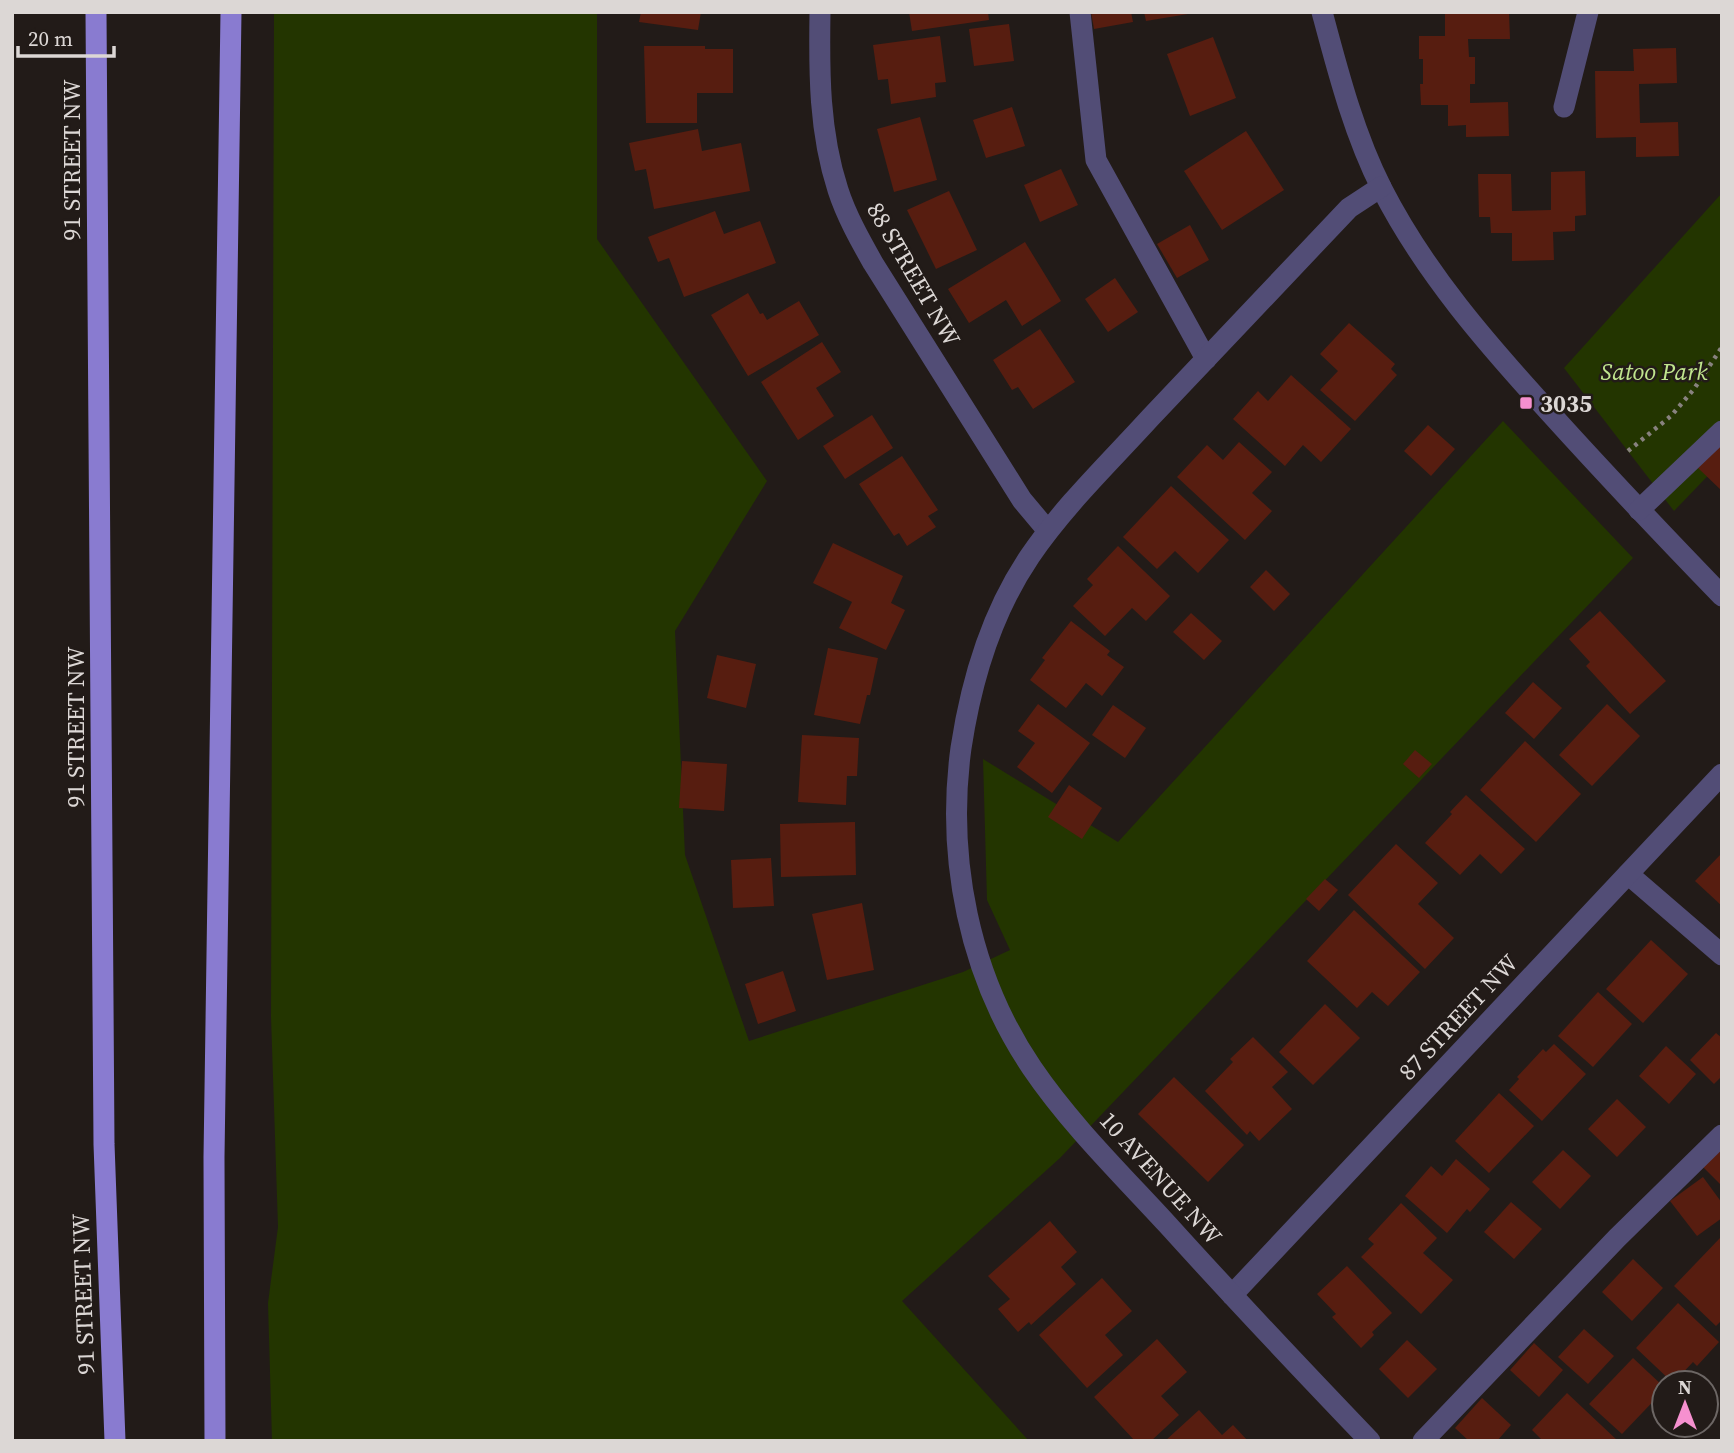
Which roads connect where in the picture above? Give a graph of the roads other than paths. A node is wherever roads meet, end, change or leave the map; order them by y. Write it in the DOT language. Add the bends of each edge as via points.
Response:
graph roads {
  1 [pos="96,12"];
  2 [pos="231,12"];
  3 [pos="820,12"];
  4 [pos="1080,12"];
  5 [pos="1322,12"];
  6 [pos="1588,12"];
  7 [pos="1564,107"];
  8 [pos="1381,187"];
  9 [pos="1206,359"];
  10 [pos="1722,431"];
  11 [pos="1639,510"];
  12 [pos="1048,531"];
  13 [pos="1722,597"];
  14 [pos="1722,774"];
  15 [pos="1628,874"];
  16 [pos="1722,955"];
  17 [pos="1722,1135"];
  18 [pos="1232,1295"];
  19 [pos="115,1441"];
  20 [pos="215,1441"];
  21 [pos="1370,1441"];
  22 [pos="1423,1441"];
  1 -- 19 [label="main road, 91 STREET NW" via="104,1144"];
  2 -- 20 [label="main road" via="214,1157"];
  3 -- 12 [label="street, 88 STREET NW" via="822,120 838,190 851,222 1022,500"];
  4 -- 9 [label="street" via="1096,160"];
  5 -- 8 [label="street" via="1356,128"];
  6 -- 7 [label="street"];
  8 -- 9 [label="street" via="1349,208"];
  8 -- 11 [label="street" via="1426,263 1469,321"];
  9 -- 12 [label="street"];
  10 -- 11 [label="street"];
  11 -- 13 [label="street"];
  12 -- 18 [label="street, 10 AVENUE NW" via="1012,585 994,626 964,728 956,801 967,916 995,1001 1034,1071"];
  14 -- 15 [label="street, 87 STREET NW"];
  15 -- 16 [label="street"];
  15 -- 18 [label="street, 87 STREET NW"];
  17 -- 22 [label="street"];
  18 -- 21 [label="street, 10 AVENUE NW"];
}
